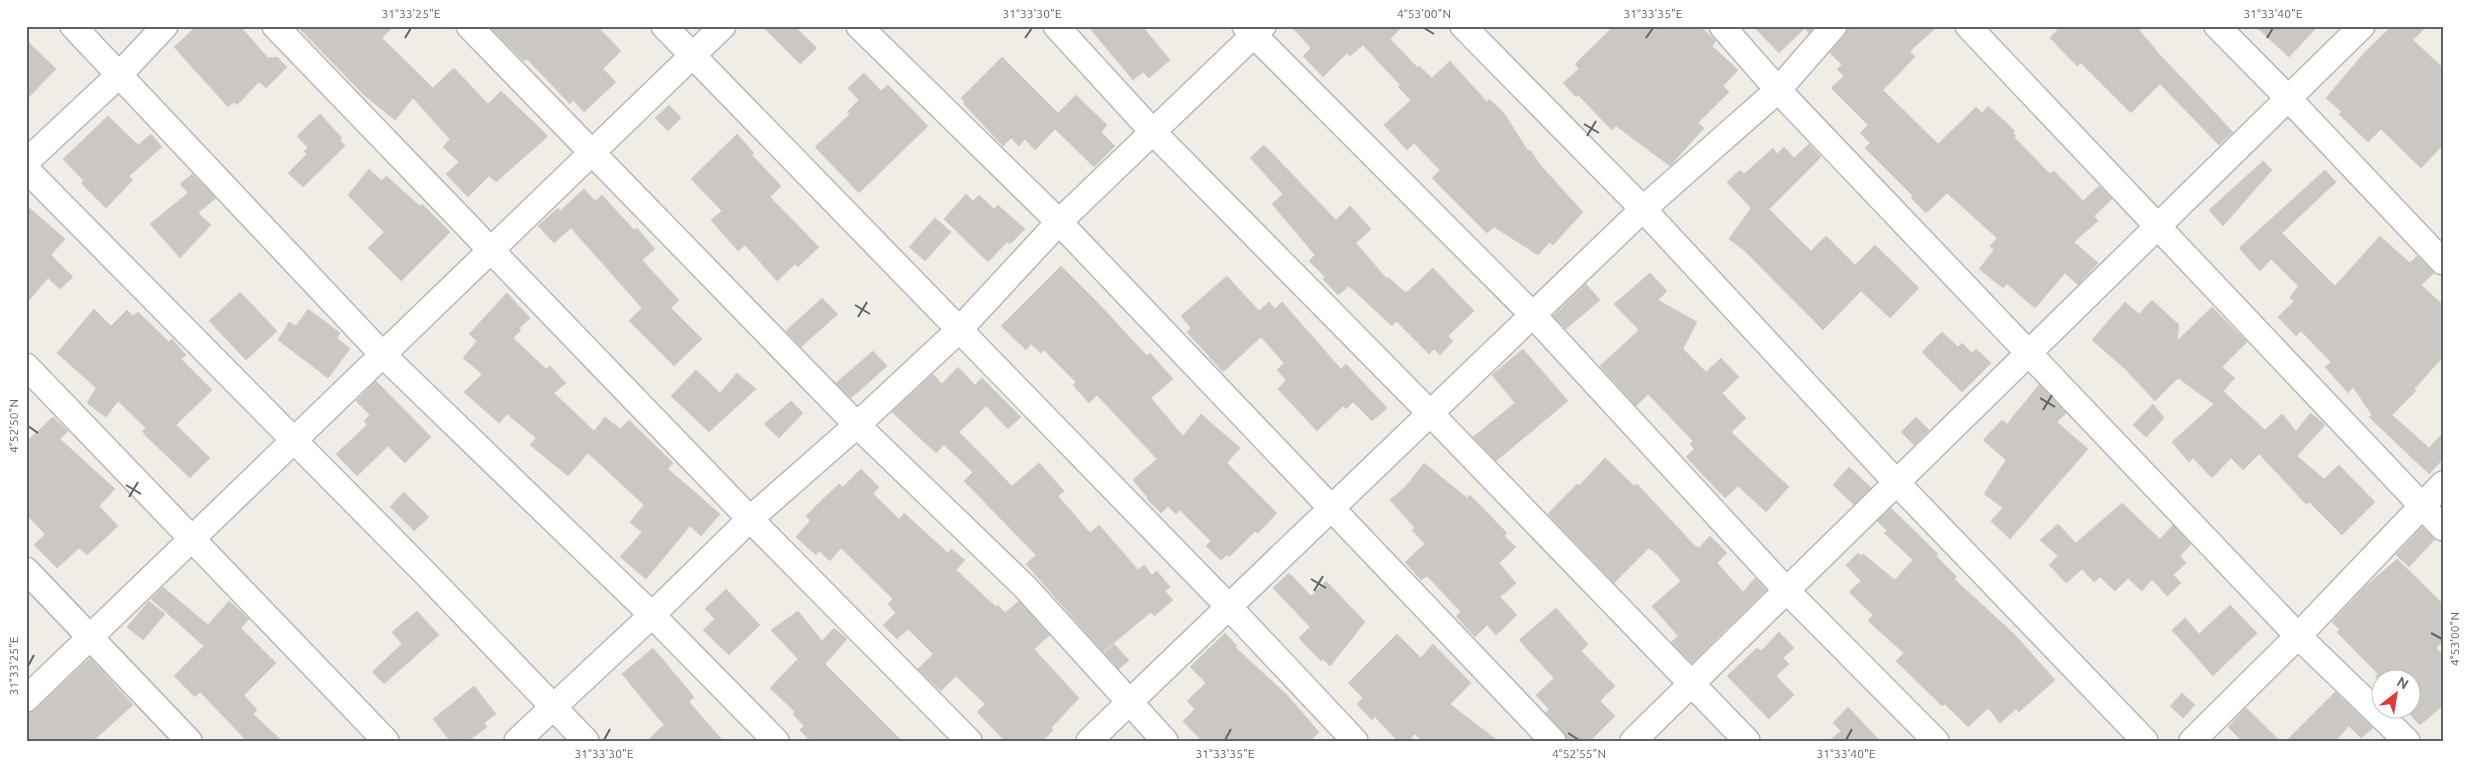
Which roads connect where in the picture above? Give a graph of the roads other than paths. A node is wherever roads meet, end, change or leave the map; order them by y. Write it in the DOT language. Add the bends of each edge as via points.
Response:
graph roads {
  1 [pos="73,26"];
  2 [pos="165,26"];
  3 [pos="274,26"];
  4 [pos="469,26"];
  5 [pos="664,26"];
  6 [pos="723,26"];
  7 [pos="859,26"];
  8 [pos="1056,26"];
  9 [pos="1463,26"];
  10 [pos="1722,26"];
  11 [pos="1834,26"];
  12 [pos="1968,26"];
  13 [pos="2216,26"];
  14 [pos="2362,26"];
  15 [pos="1254,29"];
  16 [pos="693,55"];
  17 [pos="119,75"];
  18 [pos="1778,90"];
  19 [pos="2288,98"];
  20 [pos="1153,132"];
  21 [pos="590,153"];
  22 [pos="26,162"];
  23 [pos="26,169"];
  24 [pos="1643,209"];
  25 [pos="1059,222"];
  26 [pos="2158,226"];
  27 [pos="491,251"];
  28 [pos="2443,262"];
  29 [pos="1533,315"];
  30 [pos="959,330"];
  31 [pos="2030,352"];
  32 [pos="382,354"];
  33 [pos="26,366"];
  34 [pos="1429,412"];
  35 [pos="857,425"];
  36 [pos="294,440"];
  37 [pos="1896,482"];
  38 [pos="2443,484"];
  39 [pos="2421,506"];
  40 [pos="1331,509"];
  41 [pos="750,519"];
  42 [pos="2443,528"];
  43 [pos="192,538"];
  44 [pos="26,570"];
  45 [pos="1786,590"];
  46 [pos="1229,607"];
  47 [pos="652,615"];
  48 [pos="2298,636"];
  49 [pos="90,639"];
  50 [pos="1691,684"];
  51 [pos="26,699"];
  52 [pos="1128,702"];
  53 [pos="553,706"];
  54 [pos="189,741"];
  55 [pos="386,741"];
  56 [pos="516,741"];
  57 [pos="586,741"];
  58 [pos="776,741"];
  59 [pos="969,741"];
  60 [pos="1089,741"];
  61 [pos="1165,741"];
  62 [pos="1355,741"];
  63 [pos="1553,741"];
  64 [pos="1633,741"];
  65 [pos="1747,741"];
  66 [pos="1936,741"];
  67 [pos="2144,741"];
  68 [pos="2192,741"];
  69 [pos="2407,741"];
  1 -- 17 [label="street"];
  2 -- 17 [label="street"];
  3 -- 27 [label="street"];
  4 -- 21 [label="street"];
  5 -- 16 [label="street"];
  6 -- 16 [label="street"];
  7 -- 25 [label="street"];
  8 -- 20 [label="street"];
  9 -- 24 [label="street"];
  10 -- 18 [label="street"];
  11 -- 18 [label="street"];
  12 -- 26 [label="street"];
  13 -- 19 [label="street"];
  14 -- 19 [label="street"];
  15 -- 20 [label="street"];
  15 -- 29 [label="street"];
  16 -- 21 [label="street"];
  16 -- 30 [label="street"];
  17 -- 22 [label="street"];
  17 -- 32 [label="street"];
  18 -- 24 [label="street"];
  18 -- 31 [label="street"];
  19 -- 26 [label="street"];
  19 -- 28 [label="street"];
  20 -- 25 [label="street"];
  20 -- 34 [label="street"];
  21 -- 27 [label="street"];
  21 -- 35 [label="street"];
  23 -- 36 [label="street"];
  24 -- 29 [label="street"];
  24 -- 37 [label="street"];
  25 -- 30 [label="street"];
  25 -- 40 [label="street"];
  26 -- 31 [label="street"];
  26 -- 39 [label="street"];
  27 -- 32 [label="street"];
  27 -- 41 [label="street"];
  29 -- 34 [label="street"];
  29 -- 45 [label="street"];
  30 -- 35 [label="street"];
  30 -- 46 [label="street"];
  31 -- 37 [label="street"];
  31 -- 48 [label="street"];
  32 -- 36 [label="street"];
  32 -- 47 [label="street"];
  33 -- 43 [label="street"];
  34 -- 40 [label="street"];
  34 -- 50 [label="street"];
  35 -- 41 [label="street"];
  35 -- 52 [label="street" via="1025,587"];
  36 -- 43 [label="street"];
  36 -- 53 [label="street"];
  37 -- 45 [label="street"];
  37 -- 67 [label="street"];
  38 -- 39 [label="street"];
  39 -- 42 [label="street"];
  39 -- 48 [label="street"];
  40 -- 46 [label="street"];
  40 -- 63 [label="street"];
  41 -- 47 [label="street"];
  41 -- 59 [label="street"];
  43 -- 49 [label="street"];
  43 -- 55 [label="street"];
  44 -- 49 [label="street"];
  45 -- 50 [label="street"];
  45 -- 66 [label="street"];
  46 -- 52 [label="street"];
  46 -- 62 [label="street"];
  47 -- 53 [label="street"];
  47 -- 58 [label="street"];
  48 -- 68 [label="street"];
  48 -- 69 [label="street"];
  49 -- 51 [label="street"];
  49 -- 54 [label="street"];
  50 -- 64 [label="street"];
  50 -- 65 [label="street"];
  52 -- 60 [label="street"];
  52 -- 61 [label="street"];
  53 -- 56 [label="street"];
  53 -- 57 [label="street"];
}
